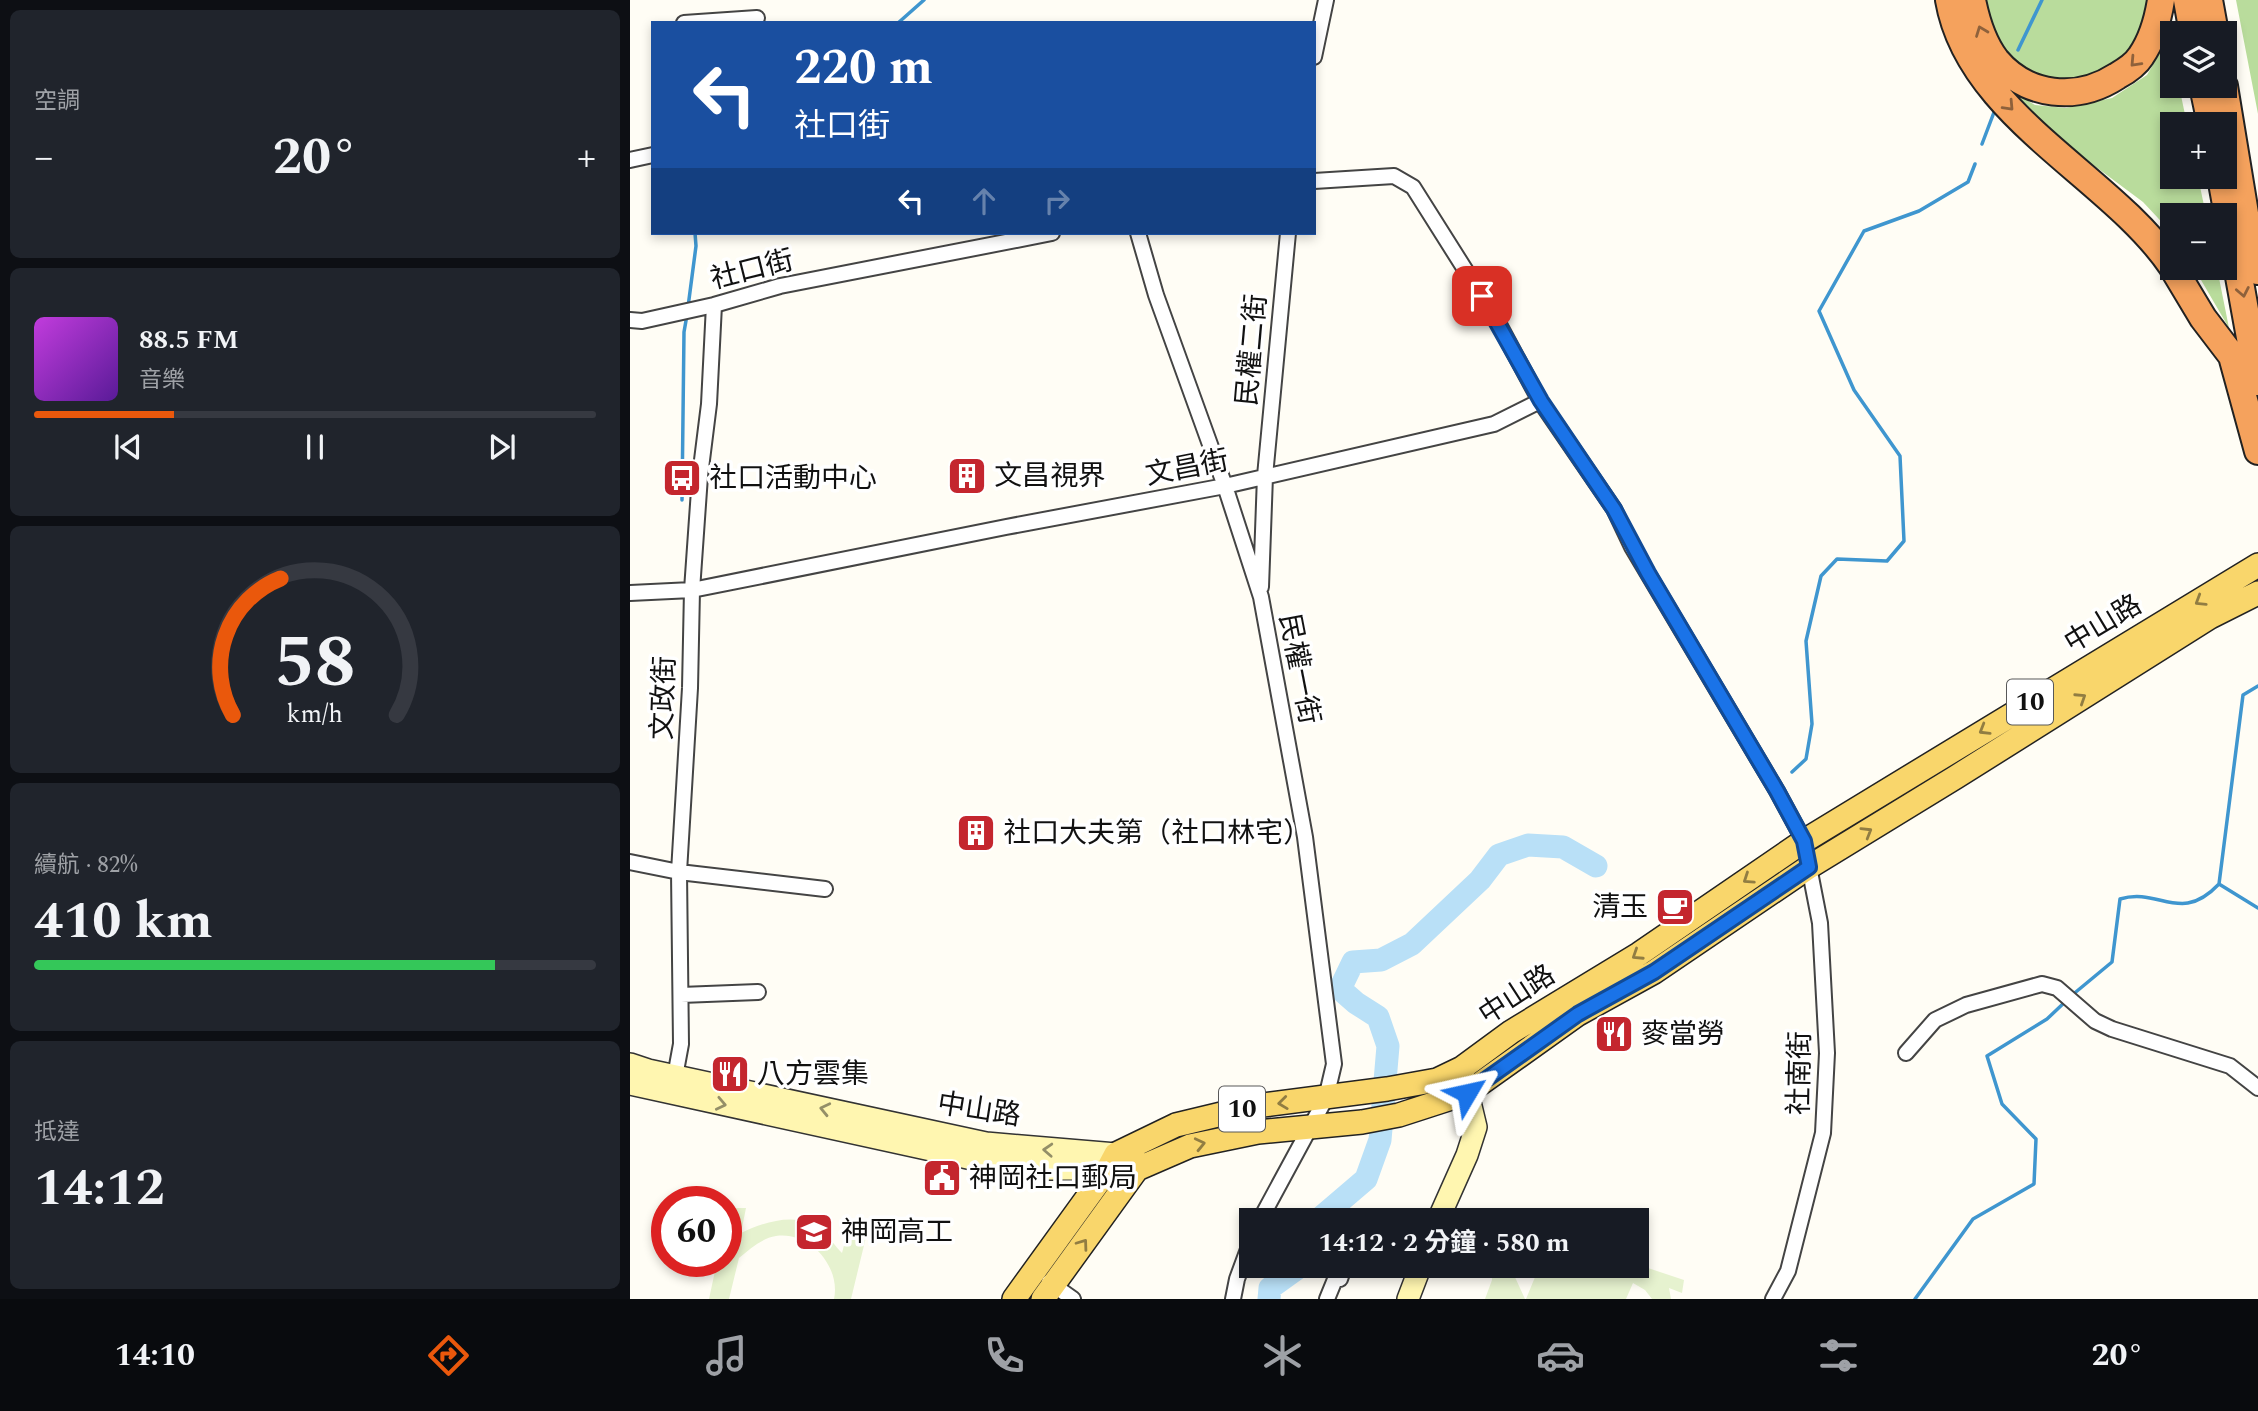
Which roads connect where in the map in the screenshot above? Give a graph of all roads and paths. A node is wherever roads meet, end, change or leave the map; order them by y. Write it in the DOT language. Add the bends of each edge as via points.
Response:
graph roads {
  1 [pos="1326,0"];
  2 [pos="1949,0"];
  3 [pos="1972,0"];
  4 [pos="2161,0"];
  5 [pos="2187,0"];
  6 [pos="2209,0"];
  7 [pos="757,18"];
  8 [pos="713,21"];
  9 [pos="2191,21"];
  10 [pos="2213,21"];
  11 [pos="1316,48"];
  12 [pos="2226,98"];
  13 [pos="651,155"];
  14 [pos="630,160"];
  15 [pos="1316,181"];
  16 [pos="2223,189"];
  17 [pos="1042,235"];
  18 [pos="1139,235"];
  19 [pos="1288,235"];
  20 [pos="2160,252"];
  21 [pos="2258,271"];
  22 [pos="2180,280"];
  23 [pos="714,305"];
  24 [pos="630,320"];
  25 [pos="2258,382"];
  26 [pos="1541,401"];
  27 [pos="2258,451"];
  28 [pos="1265,476"];
  29 [pos="1226,486"];
  30 [pos="2258,565"];
  31 [pos="692,590"];
  32 [pos="630,593"];
  33 [pos="2258,593"];
  34 [pos="1261,597"];
  35 [pos="1804,841"];
  36 [pos="630,862"];
  37 [pos="1809,867"];
  38 [pos="679,873"];
  39 [pos="825,889"];
  40 [pos="758,992"];
  41 [pos="681,995"];
  42 [pos="1906,1053"];
  43 [pos="630,1064"];
  44 [pos="1462,1068"];
  45 [pos="630,1084"];
  46 [pos="673,1084"];
  47 [pos="2258,1088"];
  48 [pos="1467,1093"];
  49 [pos="1326,1098"];
  50 [pos="1311,1127"];
  51 [pos="1123,1160"];
  52 [pos="1267,1208"];
  53 [pos="1443,1208"];
  54 [pos="1034,1272"];
  55 [pos="1239,1274"];
  56 [pos="1336,1278"];
  57 [pos="1416,1278"];
  58 [pos="1048,1292"];
  59 [pos="1014,1299"];
  60 [pos="1073,1299"];
  61 [pos="1233,1299"];
  62 [pos="1327,1299"];
  63 [pos="1408,1299"];
  64 [pos="1773,1299"];
  1 -- 11 [label="street"];
  2 -- 20 [label="highway, one-way" via="1968,51 1989,85 2043,142 2141,228"];
  4 -- 3 [label="highway, one-way" via="2141,57 2110,81 2062,94 2017,80 1996,60"];
  5 -- 9 [label="highway"];
  6 -- 10 [label="highway"];
  7 -- 8 [label="street"];
  12 -- 21 [label="highway"];
  13 -- 14 [label="street"];
  15 -- 26 [label="street" via="1394,176 1413,187 1495,317"];
  16 -- 25 [label="highway, one-way"];
  17 -- 23 [label="street, 社口街" via="780,286"];
  18 -- 29 [label="street, 民權一街"];
  19 -- 28 [label="street, 民權二街"];
  22 -- 27 [label="highway" via="2232,356"];
  23 -- 24 [label="street, 社口街"];
  23 -- 31 [label="street, 文政街"];
  26 -- 28 [label="street, 文昌街" via="1494,425"];
  26 -- 35 [label="street" via="1614,509"];
  28 -- 29 [label="street, 文昌街"];
  28 -- 34 [label="street, 民權二街"];
  29 -- 31 [label="street, 文昌街"];
  29 -- 34 [label="street, 民權一街"];
  30 -- 35 [label="main road, 中山路 / 10, one-way"];
  31 -- 32 [label="street, 文昌街"];
  31 -- 38 [label="street, 文政街"];
  37 -- 33 [label="main road, 中山路 / 10, one-way" via="2210,617"];
  34 -- 49 [label="street, 民權一街" via="1305,837 1334,1064"];
  35 -- 37 [label="street, 社南街"];
  35 -- 44 [label="main road, 中山路 / 10, one-way"];
  36 -- 38 [label="street"];
  37 -- 48 [label="main road, 中山路 / 10" via="1654,972 1578,1014"];
  37 -- 64 [label="street, 社南街" via="1820,923 1825,997 1823,1133 1788,1270"];
  38 -- 39 [label="street"];
  38 -- 41 [label="street, 文政街"];
  40 -- 41 [label="street"];
  41 -- 46 [label="street, 文政街" via="681,1044"];
  42 -- 47 [label="street" via="1935,1020 1966,1004 2042,984 2057,988 2095,1021 2230,1066"];
  43 -- 46 [label="street, 中山路"];
  44 -- 48 [label="street"];
  44 -- 49 [label="main road, 中山路 / 10" via="1437,1080"];
  45 -- 46 [label="street, 中山路"];
  46 -- 51 [label="street, 中山路" via="995,1164 1046,1169"];
  48 -- 50 [label="main road, 中山路 / 10" via="1381,1118"];
  48 -- 53 [label="street" via="1476,1128"];
  49 -- 50 [label="street, 民權一街"];
  49 -- 51 [label="main road, 中山路 / 10, one-way" via="1255,1106 1176,1125"];
  51 -- 50 [label="main road, 中山路 / 10, one-way" via="1258,1132"];
  50 -- 52 [label="street, 民權一街"];
  51 -- 54 [label="main road, 10"];
  58 -- 51 [label="main road, 10, one-way"];
  54 -- 58 [label="street"];
  54 -- 59 [label="main road, 10"];
  55 -- 61 [label="street"];
  56 -- 62 [label="street"];
  57 -- 63 [label="street"];
  58 -- 60 [label="street"];
}
